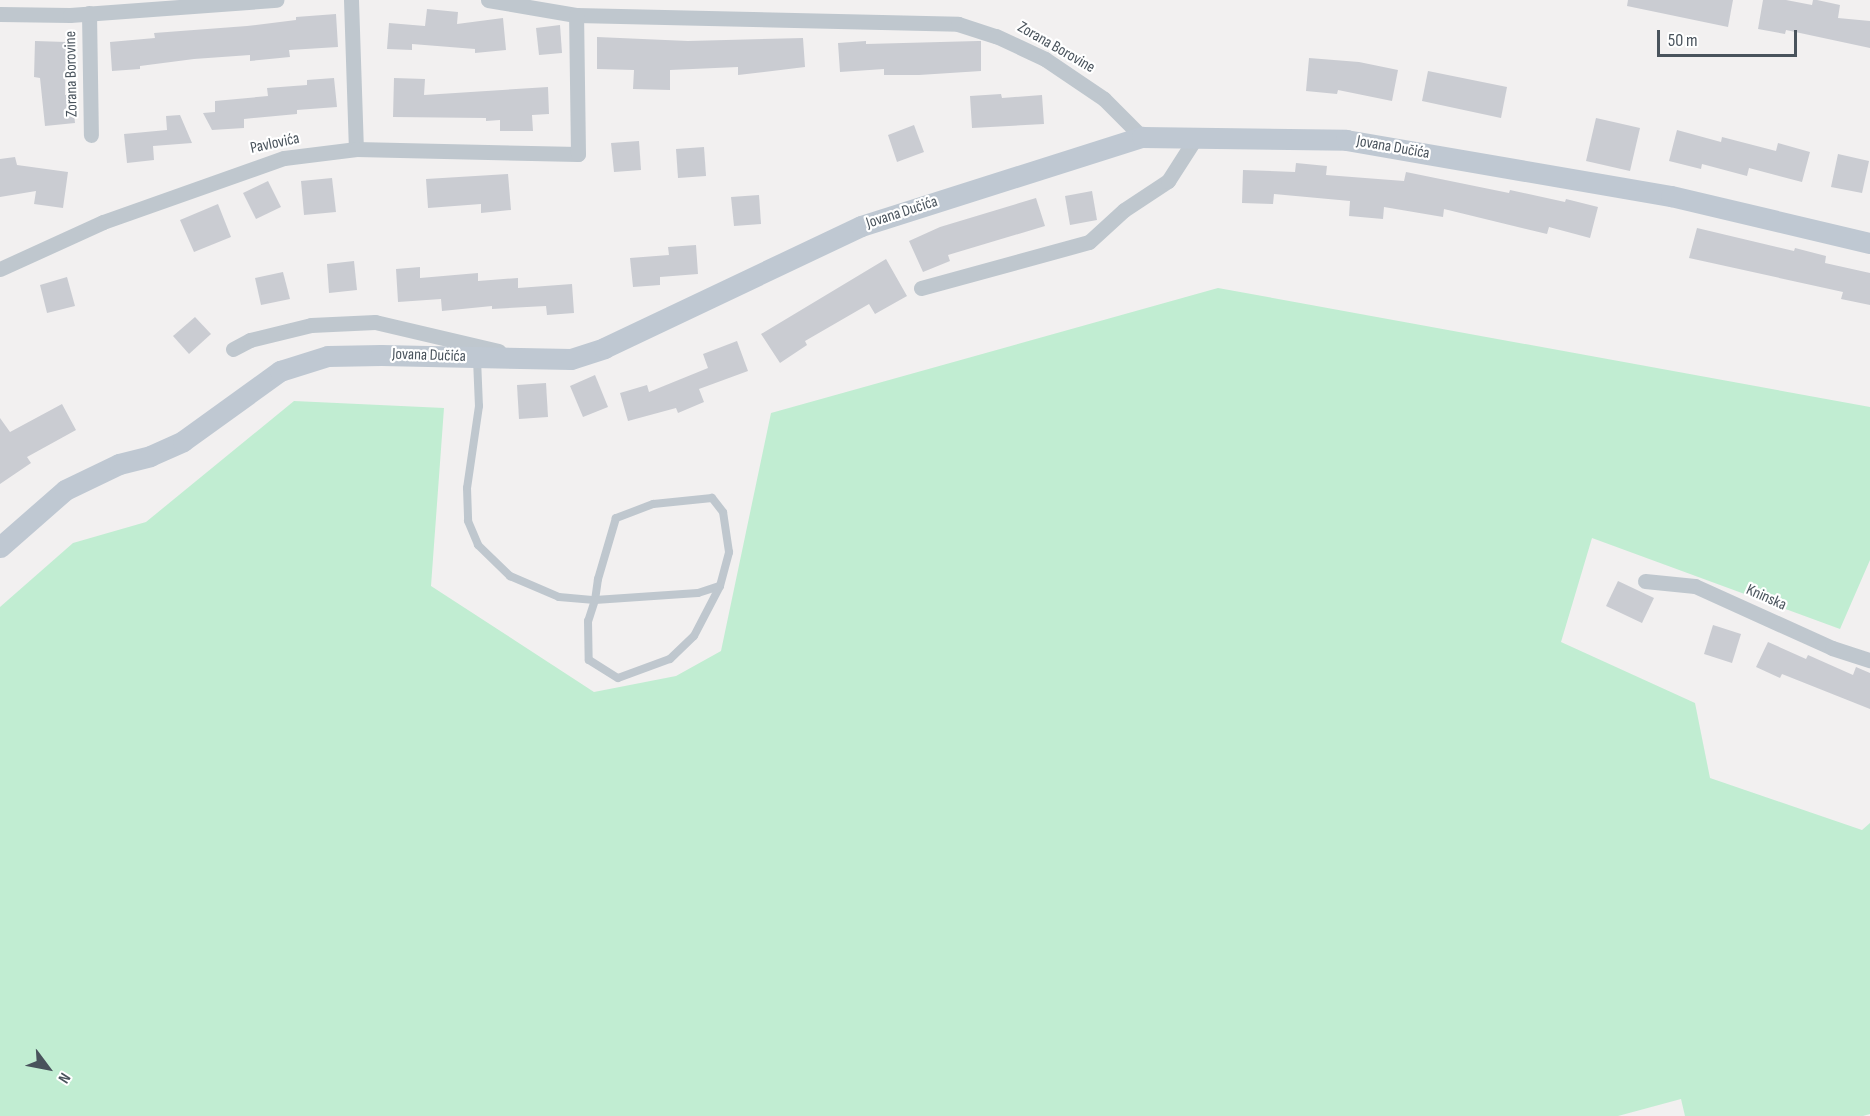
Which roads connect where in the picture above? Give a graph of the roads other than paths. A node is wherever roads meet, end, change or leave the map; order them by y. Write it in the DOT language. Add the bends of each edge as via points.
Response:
graph roads {
  1 [pos="276,0"];
  2 [pos="351,0"];
  3 [pos="488,0"];
  4 [pos="71,7"];
  5 [pos="0,14"];
  6 [pos="89,14"];
  7 [pos="576,15"];
  8 [pos="91,135"];
  9 [pos="1142,137"];
  10 [pos="1196,139"];
  11 [pos="356,149"];
  12 [pos="1870,243"];
  13 [pos="0,269"];
  14 [pos="921,288"];
  15 [pos="233,349"];
  16 [pos="477,358"];
  17 [pos="531,358"];
  18 [pos="0,547"];
  19 [pos="1645,581"];
  20 [pos="720,586"];
  21 [pos="595,600"];
  22 [pos="1870,660"];
  1 -- 6 [label="street, Zorana Borovine"];
  2 -- 11 [label="street"];
  3 -- 7 [label="street, Zorana Borovine"];
  4 -- 5 [label="street, Zorana Borovine"];
  4 -- 6 [label="street, Zorana Borovine"];
  6 -- 8 [label="street, Zorana Borovine"];
  7 -- 9 [label="street, Zorana Borovine" via="958,24 996,36 1045,59 1104,99"];
  7 -- 11 [label="street, Pavlovića" via="578,154"];
  9 -- 10 [label="main road, Jovana Dučića"];
  9 -- 17 [label="main road, Jovana Dučića" via="861,226 604,348 571,359"];
  10 -- 12 [label="main road, Jovana Dučića" via="1346,140 1671,196"];
  10 -- 14 [label="street" via="1168,181 1124,210 1089,242"];
  11 -- 13 [label="street, Pavlovića" via="284,158 250,168 103,222"];
  15 -- 17 [label="street" via="250,340 311,325 375,322"];
  16 -- 17 [label="main road, Jovana Dučića"];
  16 -- 18 [label="main road, Jovana Dučića" via="328,356 280,371 183,441 119,464 65,490"];
  16 -- 21 [label="lane" via="479,406 467,488 468,521 478,545 510,576 532,587 559,597"];
  19 -- 22 [label="street, Kninska" via="1695,586 1832,648"];
  20 -- 21 [label="lane" via="698,593"];
  20 -- 21 [label="lane" via="694,636 670,659 618,678 589,660 588,621"];
  20 -- 21 [label="lane" via="729,552 723,512 712,498 652,504 616,518"];
}
